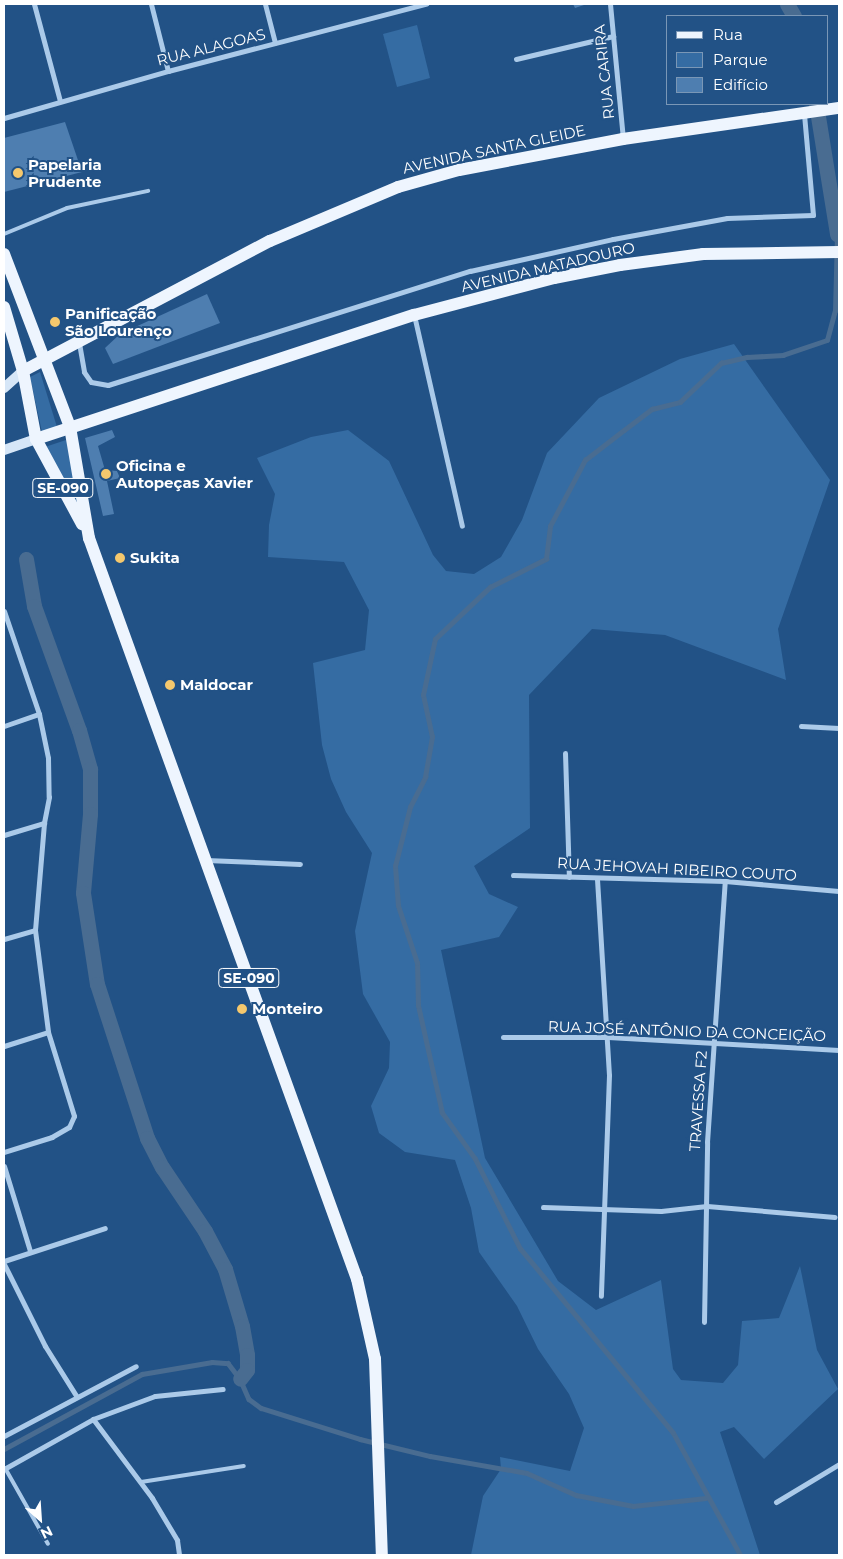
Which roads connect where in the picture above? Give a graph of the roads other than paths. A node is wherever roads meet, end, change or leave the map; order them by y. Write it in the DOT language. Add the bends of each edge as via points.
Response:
graph roads {
  1 [pos="34,4"];
  2 [pos="151,4"];
  3 [pos="265,4"];
  4 [pos="426,4"];
  5 [pos="610,4"];
  6 [pos="613,36"];
  7 [pos="275,43"];
  8 [pos="516,58"];
  9 [pos="168,70"];
  10 [pos="60,101"];
  11 [pos="839,108"];
  12 [pos="805,112"];
  13 [pos="4,118"];
  14 [pos="623,138"];
  15 [pos="148,191"];
  16 [pos="4,234"];
  17 [pos="839,252"];
  18 [pos="4,254"];
  19 [pos="4,307"];
  20 [pos="414,315"];
  21 [pos="78,340"];
  22 [pos="44,359"];
  23 [pos="23,372"];
  24 [pos="4,388"];
  25 [pos="70,428"];
  26 [pos="36,439"];
  27 [pos="4,450"];
  28 [pos="462,526"];
  29 [pos="89,538"];
  30 [pos="4,611"];
  31 [pos="39,714"];
  32 [pos="4,726"];
  33 [pos="802,726"];
  34 [pos="839,728"];
  35 [pos="565,753"];
  36 [pos="44,823"];
  37 [pos="4,835"];
  38 [pos="206,860"];
  39 [pos="300,864"];
  40 [pos="513,875"];
  41 [pos="568,877"];
  42 [pos="597,878"];
  43 [pos="725,881"];
  44 [pos="839,890"];
  45 [pos="36,930"];
  46 [pos="4,939"];
  47 [pos="48,1032"];
  48 [pos="503,1037"];
  49 [pos="608,1037"];
  50 [pos="715,1042"];
  51 [pos="4,1046"];
  52 [pos="839,1050"];
  53 [pos="4,1152"];
  54 [pos="4,1166"];
  55 [pos="706,1206"];
  56 [pos="543,1207"];
  57 [pos="602,1208"];
  58 [pos="835,1217"];
  59 [pos="105,1228"];
  60 [pos="30,1251"];
  61 [pos="4,1262"];
  62 [pos="601,1296"];
  63 [pos="704,1322"];
  64 [pos="136,1366"];
  65 [pos="223,1389"];
  66 [pos="77,1396"];
  67 [pos="93,1419"];
  68 [pos="4,1436"];
  69 [pos="839,1464"];
  70 [pos="244,1466"];
  71 [pos="5,1469"];
  72 [pos="141,1482"];
  73 [pos="776,1502"];
  74 [pos="48,1544"];
  75 [pos="179,1555"];
  76 [pos="382,1555"];
  1 -- 10 [label="street"];
  2 -- 9 [label="street"];
  3 -- 7 [label="street"];
  4 -- 7 [label="street, RUA ALAGOAS"];
  5 -- 6 [label="street, RUA CARIRA"];
  6 -- 8 [label="street"];
  6 -- 14 [label="street, RUA CARIRA"];
  7 -- 9 [label="street, RUA ALAGOAS"];
  9 -- 10 [label="street, RUA ALAGOAS"];
  10 -- 13 [label="street, RUA ALAGOAS"];
  11 -- 12 [label="main road, AVENIDA SANTA GLEIDE"];
  12 -- 14 [label="main road, AVENIDA SANTA GLEIDE"];
  12 -- 21 [label="street" via="813,215 727,218 470,271 108,385 91,382 84,372"];
  14 -- 21 [label="main road, AVENIDA SANTA GLEIDE" via="459,170 398,187 270,241"];
  15 -- 16 [label="lane" via="67,208"];
  17 -- 20 [label="main road, AVENIDA MATADOURO" via="703,254 620,264"];
  18 -- 22 [label="main road, SE-090"];
  19 -- 23 [label="main road, SE-090"];
  20 -- 25 [label="main road, AVENIDA MATADOURO"];
  20 -- 28 [label="street"];
  21 -- 22 [label="main road, AVENIDA SANTA GLEIDE"];
  22 -- 23 [label="main road, AVENIDA SANTA GLEIDE"];
  22 -- 25 [label="main road, SE-090"];
  23 -- 24 [label="main road"];
  23 -- 26 [label="main road, SE-090"];
  25 -- 26 [label="main road, AVENIDA MATADOURO"];
  25 -- 29 [label="main road, SE-090"];
  26 -- 27 [label="main road"];
  26 -- 29 [label="main road, SE-090"];
  29 -- 38 [label="main road, SE-090"];
  30 -- 31 [label="street"];
  31 -- 32 [label="street"];
  31 -- 36 [label="street" via="46,740 50,783"];
  33 -- 34 [label="street"];
  35 -- 41 [label="street"];
  36 -- 37 [label="street"];
  36 -- 45 [label="street"];
  38 -- 39 [label="street"];
  38 -- 76 [label="main road, SE-090" via="357,1279 375,1359 380,1424"];
  40 -- 41 [label="street, RUA JEHOVAH RIBEIRO COUTO"];
  41 -- 42 [label="street, RUA JEHOVAH RIBEIRO COUTO"];
  42 -- 43 [label="street, RUA JEHOVAH RIBEIRO COUTO"];
  42 -- 49 [label="street"];
  43 -- 44 [label="street, RUA JEHOVAH RIBEIRO COUTO"];
  43 -- 50 [label="street, TRAVESSA F2"];
  45 -- 46 [label="street"];
  45 -- 47 [label="street"];
  47 -- 51 [label="street"];
  47 -- 53 [label="street" via="74,1120 52,1137"];
  48 -- 49 [label="street, RUA JOSÉ ANTÔNIO DA CONCEIÇÃO"];
  49 -- 50 [label="street, RUA JOSÉ ANTÔNIO DA CONCEIÇÃO"];
  49 -- 57 [label="street"];
  50 -- 52 [label="street, RUA JOSÉ ANTÔNIO DA CONCEIÇÃO"];
  50 -- 55 [label="street, TRAVESSA F2" via="709,1093"];
  54 -- 60 [label="street"];
  55 -- 57 [label="street" via="660,1211"];
  55 -- 58 [label="street"];
  55 -- 63 [label="street, TRAVESSA F2"];
  56 -- 57 [label="street"];
  57 -- 62 [label="street"];
  59 -- 60 [label="street"];
  60 -- 61 [label="street"];
  61 -- 66 [label="street" via="45,1346"];
  64 -- 66 [label="street"];
  65 -- 67 [label="street" via="155,1396"];
  66 -- 68 [label="street"];
  67 -- 71 [label="street"];
  67 -- 72 [label="street"];
  69 -- 73 [label="street"];
  70 -- 72 [label="lane"];
  71 -- 74 [label="lane"];
  72 -- 75 [label="street" via="177,1540"];
}
